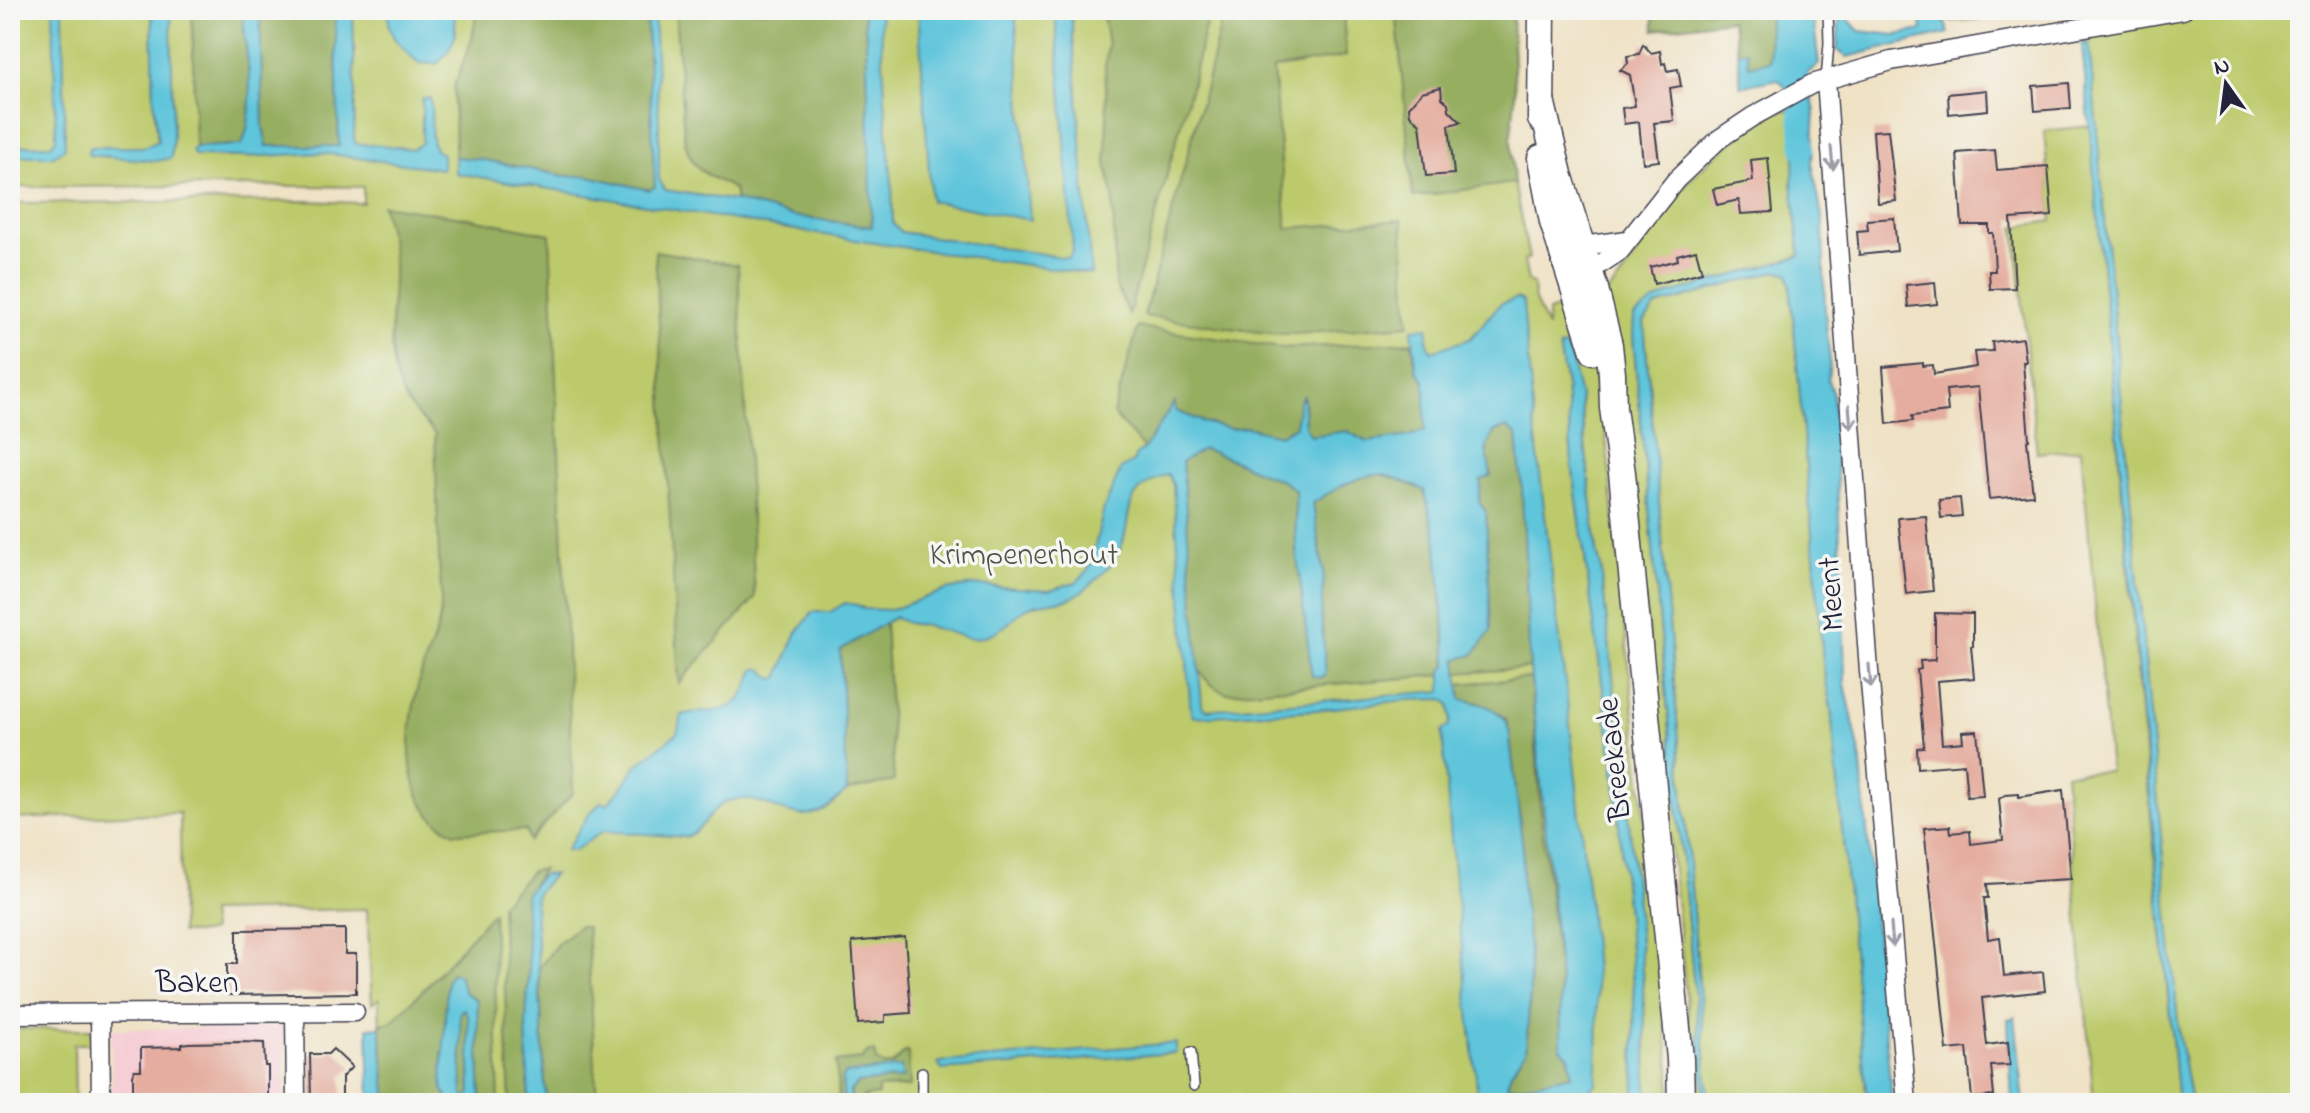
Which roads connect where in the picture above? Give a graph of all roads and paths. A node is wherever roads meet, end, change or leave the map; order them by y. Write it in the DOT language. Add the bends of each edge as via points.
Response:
graph roads {
  1 [pos="1542,10"];
  2 [pos="1828,10"];
  3 [pos="2183,10"];
  4 [pos="1819,82"];
  5 [pos="1627,240"];
  6 [pos="1576,262"];
  7 [pos="355,1012"];
  8 [pos="295,1013"];
  9 [pos="10,1014"];
  10 [pos="100,1014"];
  11 [pos="1191,1052"];
  12 [pos="922,1072"];
  13 [pos="1194,1086"];
  14 [pos="101,1103"];
  15 [pos="296,1103"];
  16 [pos="922,1103"];
  17 [pos="1681,1103"];
  18 [pos="1907,1103"];
  1 -- 6 [label="main road, Breekade" via="1542,104"];
  2 -- 4 [label="lane" via="1829,43"];
  3 -- 4 [label="street" via="1891,61"];
  4 -- 5 [label="street" via="1719,139 1676,180"];
  4 -- 18 [label="street, Meent, one-way"];
  5 -- 6 [label="street"];
  5 -- 6 [label="street" via="1612,258"];
  6 -- 17 [label="main road, Breekade" via="1613,408 1623,487"];
  7 -- 8 [label="street, Baken"];
  8 -- 10 [label="street, Baken"];
  8 -- 15 [label="street"];
  9 -- 10 [label="street, Baken"];
  10 -- 14 [label="street"];
  11 -- 13 [label="lane"];
  12 -- 16 [label="lane"];
}
